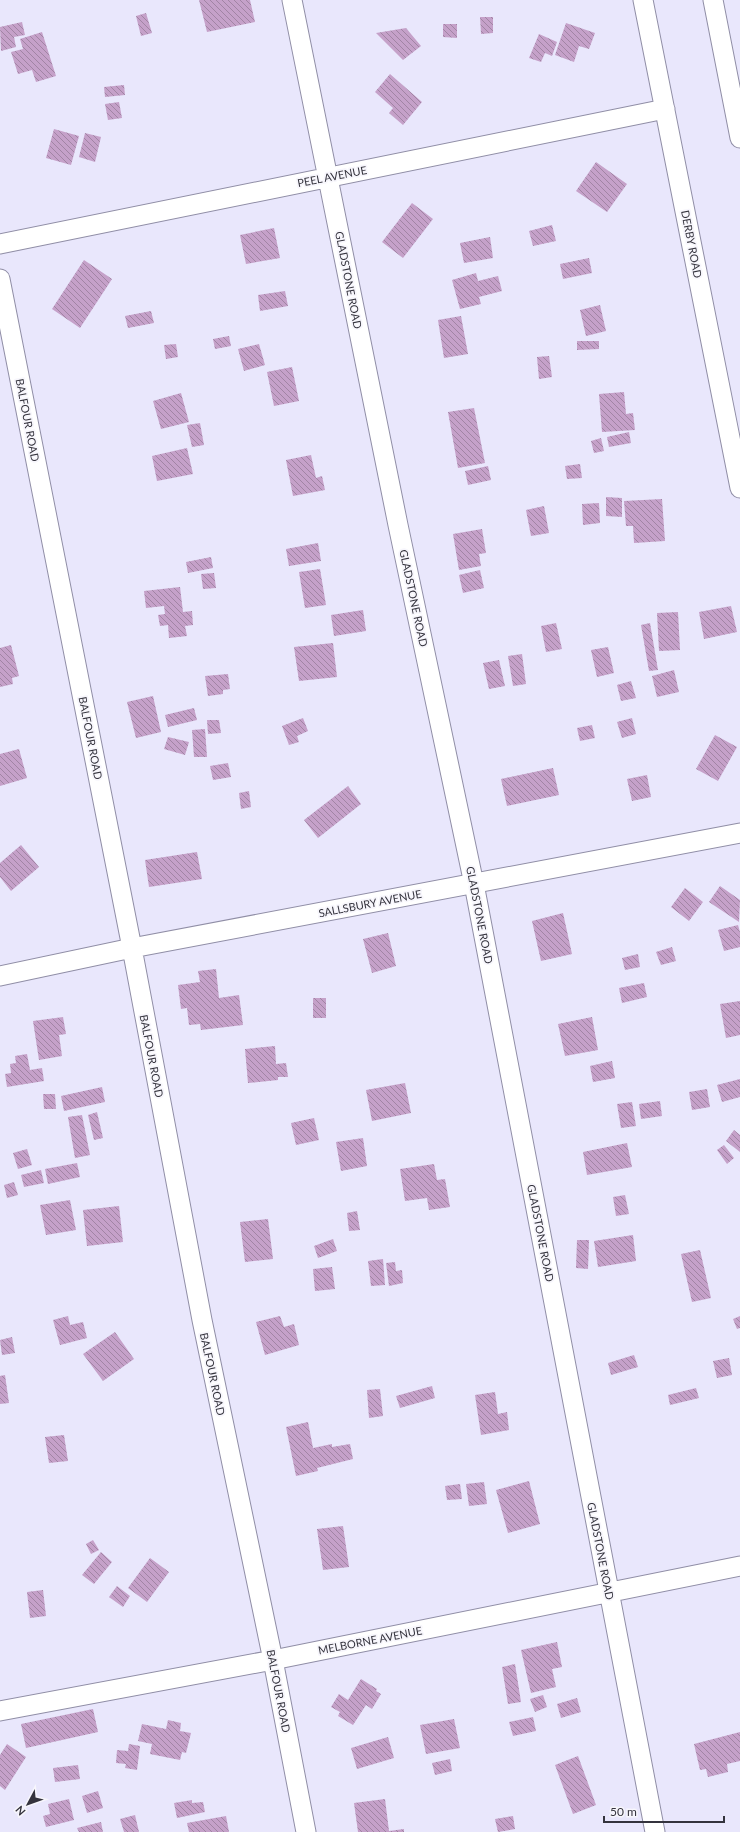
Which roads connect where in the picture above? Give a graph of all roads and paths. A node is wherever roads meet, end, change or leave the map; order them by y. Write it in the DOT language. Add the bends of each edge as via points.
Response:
graph roads {
  1 [pos="292,0"];
  2 [pos="643,0"];
  3 [pos="713,0"];
  4 [pos="665,109"];
  5 [pos="740,138"];
  6 [pos="328,177"];
  7 [pos="0,244"];
  8 [pos="0,279"];
  9 [pos="740,488"];
  10 [pos="740,833"];
  11 [pos="474,884"];
  12 [pos="132,948"];
  13 [pos="0,976"];
  14 [pos="740,1566"];
  15 [pos="609,1592"];
  16 [pos="273,1660"];
  17 [pos="0,1711"];
  18 [pos="306,1832"];
  19 [pos="655,1832"];
  1 -- 6 [label="street, GLADSTONE ROAD"];
  2 -- 4 [label="street, DERBY ROAD"];
  3 -- 5 [label="street"];
  4 -- 6 [label="street, PEEL AVENUE"];
  4 -- 9 [label="street, DERBY ROAD"];
  6 -- 7 [label="street, PEEL AVENUE"];
  6 -- 11 [label="street, GLADSTONE ROAD"];
  8 -- 12 [label="street, BALFOUR ROAD"];
  10 -- 11 [label="street, SALLSBURY AVENUE"];
  11 -- 12 [label="street, SALLSBURY AVENUE"];
  11 -- 15 [label="street, GLADSTONE ROAD"];
  12 -- 13 [label="street, SALLSBURY AVENUE"];
  12 -- 16 [label="street, BALFOUR ROAD" via="202,1320"];
  14 -- 15 [label="street, MELBORNE AVENUE"];
  15 -- 16 [label="street, MELBORNE AVENUE"];
  15 -- 19 [label="street, GLADSTONE ROAD"];
  16 -- 17 [label="street, MELBORNE AVENUE"];
  16 -- 18 [label="street, BALFOUR ROAD"];
}
